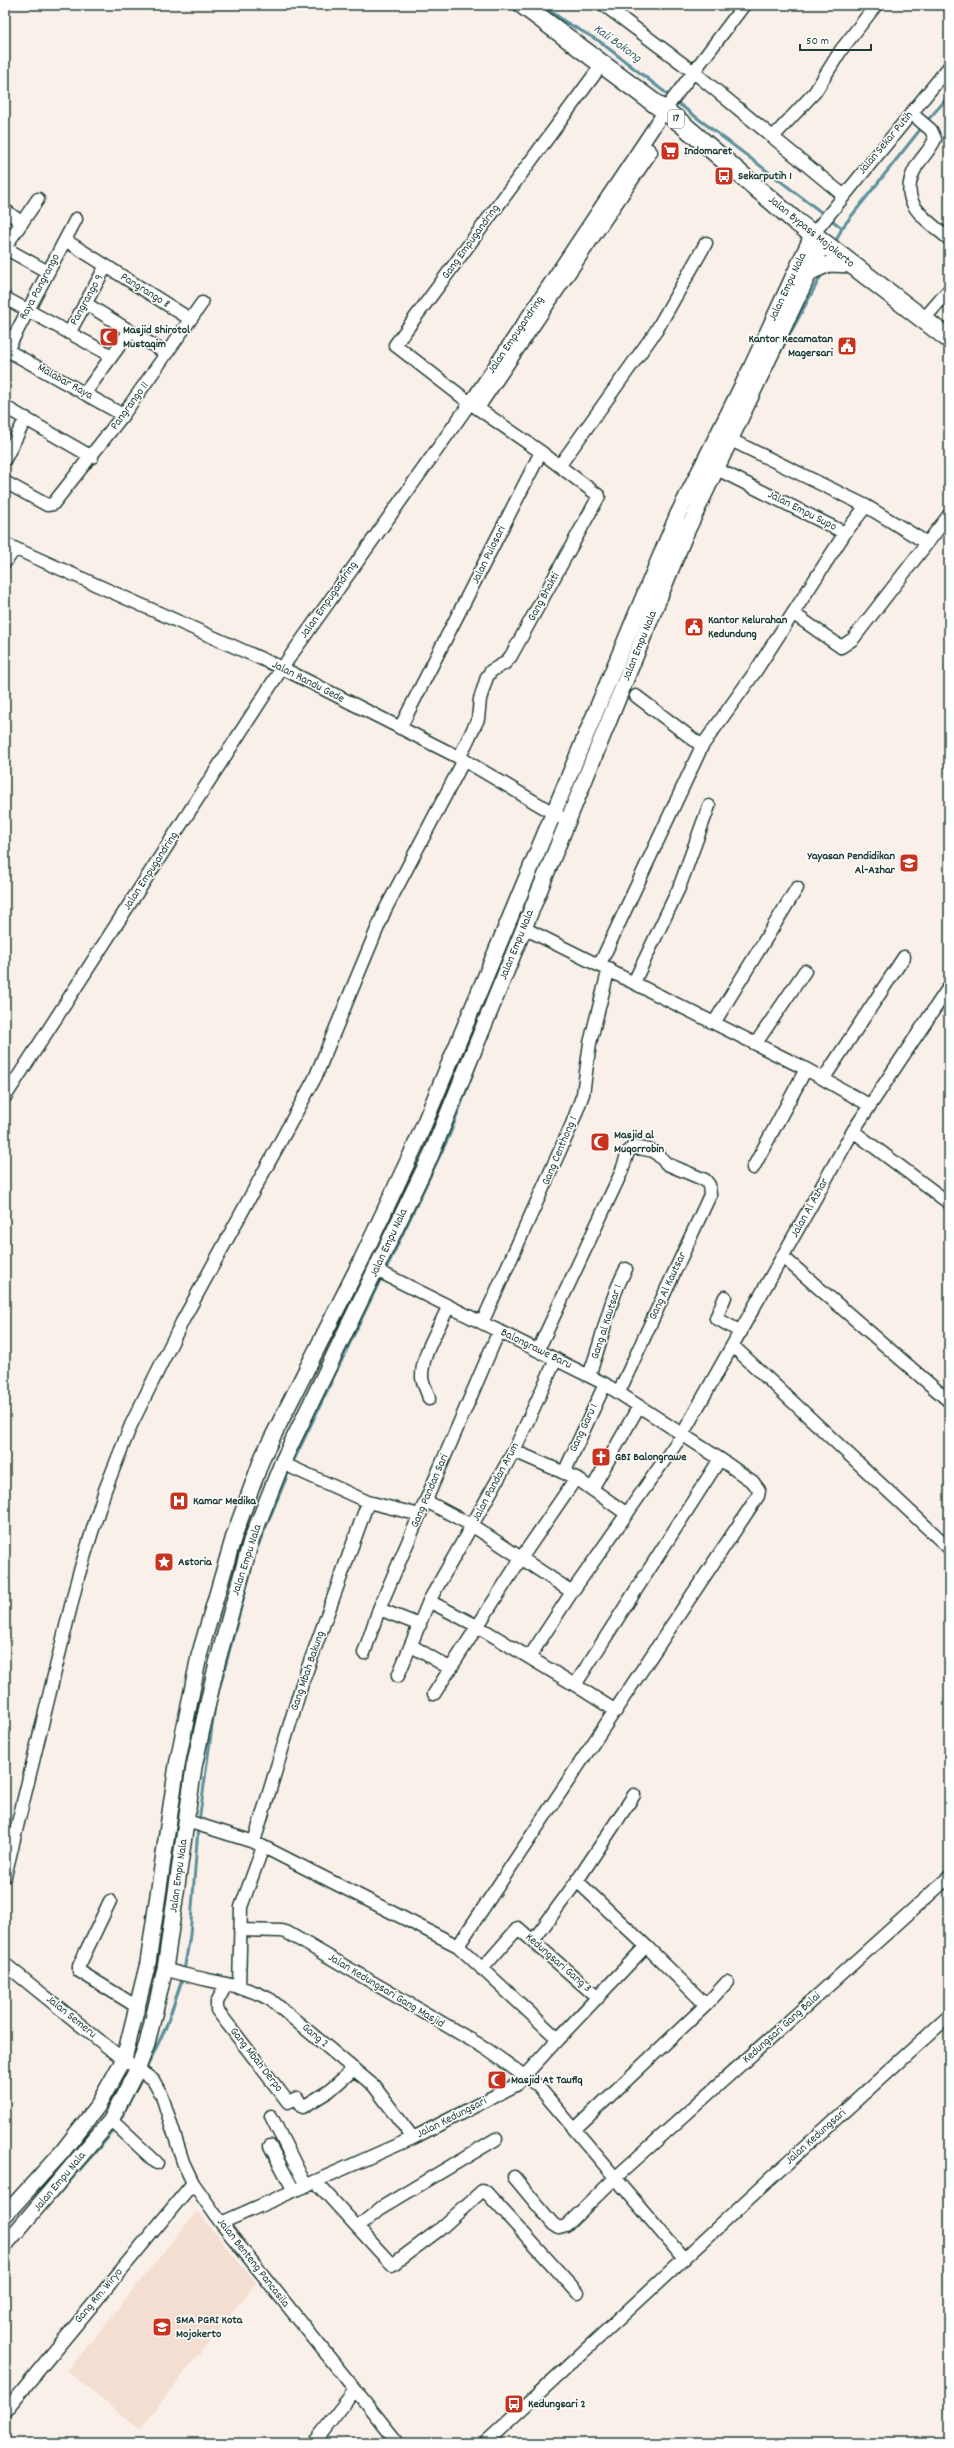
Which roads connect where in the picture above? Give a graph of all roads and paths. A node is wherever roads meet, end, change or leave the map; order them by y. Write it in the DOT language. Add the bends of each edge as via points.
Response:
graph roads {
  1 [pos="523,5"];
  2 [pos="604,5"];
  3 [pos="744,5"];
  4 [pos="876,5"];
  5 [pos="603,63"];
  6 [pos="949,67"];
  7 [pos="696,74"];
  8 [pos="671,103"];
  9 [pos="911,113"];
  10 [pos="773,137"];
  11 [pos="843,195"];
  12 [pos="38,199"];
  13 [pos="5,210"];
  14 [pos="76,220"];
  15 [pos="22,223"];
  16 [pos="949,239"];
  17 [pos="65,240"];
  18 [pos="706,243"];
  19 [pos="824,243"];
  20 [pos="5,248"];
  21 [pos="106,266"];
  22 [pos="48,272"];
  23 [pos="949,290"];
  24 [pos="5,298"];
  25 [pos="85,303"];
  26 [pos="202,303"];
  27 [pos="28,311"];
  28 [pos="190,319"];
  29 [pos="923,320"];
  30 [pos="130,331"];
  31 [pos="69,333"];
  32 [pos="949,339"];
  33 [pos="6,351"];
  34 [pos="167,354"];
  35 [pos="112,356"];
  36 [pos="85,393"];
  37 [pos="5,406"];
  38 [pos="474,406"];
  39 [pos="123,415"];
  40 [pos="26,418"];
  41 [pos="736,442"];
  42 [pos="541,452"];
  43 [pos="92,457"];
  44 [pos="5,460"];
  45 [pos="560,465"];
  46 [pos="724,472"];
  47 [pos="5,482"];
  48 [pos="682,506"];
  49 [pos="866,506"];
  50 [pos="696,512"];
  51 [pos="949,515"];
  52 [pos="679,532"];
  53 [pos="845,533"];
  54 [pos="927,542"];
  55 [pos="10,546"];
  56 [pos="5,562"];
  57 [pos="794,614"];
  58 [pos="286,670"];
  59 [pos="636,696"];
  60 [pos="400,728"];
  61 [pos="702,746"];
  62 [pos="461,759"];
  63 [pos="709,806"];
  64 [pos="552,813"];
  65 [pos="568,821"];
  66 [pos="797,888"];
  67 [pos="528,930"];
  68 [pos="904,956"];
  69 [pos="604,966"];
  70 [pos="805,971"];
  71 [pos="634,982"];
  72 [pos="949,987"];
  73 [pos="714,1023"];
  74 [pos="756,1043"];
  75 [pos="806,1069"];
  76 [pos="824,1078"];
  77 [pos="5,1097"];
  78 [pos="869,1105"];
  79 [pos="853,1131"];
  80 [pos="753,1168"];
  81 [pos="949,1203"];
  82 [pos="783,1257"];
  83 [pos="626,1269"];
  84 [pos="381,1272"];
  85 [pos="725,1297"];
  86 [pos="448,1307"];
  87 [pos="482,1323"];
  88 [pos="499,1331"];
  89 [pos="742,1332"];
  90 [pos="733,1346"];
  91 [pos="538,1350"];
  92 [pos="556,1359"];
  93 [pos="589,1375"];
  94 [pos="605,1384"];
  95 [pos="618,1392"];
  96 [pos="429,1399"];
  97 [pos="949,1401"];
  98 [pos="639,1406"];
  99 [pos="682,1435"];
  100 [pos="514,1450"];
  101 [pos="720,1458"];
  102 [pos="287,1465"];
  103 [pos="564,1473"];
  104 [pos="576,1478"];
  105 [pos="592,1489"];
  106 [pos="426,1500"];
  107 [pos="368,1502"];
  108 [pos="627,1514"];
  109 [pos="420,1515"];
  110 [pos="473,1526"];
  111 [pos="949,1548"];
  112 [pos="522,1557"];
  113 [pos="572,1592"];
  114 [pos="429,1601"];
  115 [pos="379,1609"];
  116 [pos="420,1625"];
  117 [pos="477,1626"];
  118 [pos="412,1646"];
  119 [pos="364,1653"];
  120 [pos="530,1656"];
  121 [pos="451,1669"];
  122 [pos="398,1676"];
  123 [pos="575,1685"];
  124 [pos="434,1694"];
  125 [pos="616,1711"];
  126 [pos="177,1765"];
  127 [pos="194,1767"];
  128 [pos="634,1795"];
  129 [pos="195,1822"];
  130 [pos="258,1845"];
  131 [pos="5,1876"];
  132 [pos="949,1877"];
  133 [pos="577,1881"];
  134 [pos="110,1901"];
  135 [pos="240,1930"];
  136 [pos="533,1941"];
  137 [pos="458,1946"];
  138 [pos="646,1946"];
  139 [pos="5,1964"];
  140 [pos="165,1969"];
  141 [pos="482,1970"];
  142 [pos="727,1982"];
  143 [pos="226,1985"];
  144 [pos="239,1988"];
  145 [pos="598,1998"];
  146 [pos="706,2005"];
  147 [pos="139,2008"];
  148 [pos="949,2016"];
  149 [pos="558,2039"];
  150 [pos="124,2058"];
  151 [pos="354,2069"];
  152 [pos="142,2071"];
  153 [pos="523,2078"];
  154 [pos="272,2116"];
  155 [pos="112,2120"];
  156 [pos="576,2128"];
  157 [pos="413,2138"];
  158 [pos="496,2139"];
  159 [pos="270,2146"];
  160 [pos="157,2162"];
  161 [pos="514,2177"];
  162 [pos="615,2178"];
  163 [pos="193,2183"];
  164 [pos="311,2184"];
  165 [pos="294,2191"];
  166 [pos="5,2215"];
  167 [pos="221,2223"];
  168 [pos="358,2227"];
  169 [pos="5,2245"];
  170 [pos="684,2259"];
  171 [pos="578,2293"];
  172 [pos="355,2390"];
  173 [pos="5,2411"];
  174 [pos="314,2443"];
  175 [pos="398,2443"];
  176 [pos="486,2443"];
  1 -- 5 [label="highway, Jalan Bypass Mojokerto / 17"];
  2 -- 7 [label="street"];
  3 -- 7 [label="street, Jalan Empugandring"];
  4 -- 10 [label="street" via="841,50 814,92"];
  5 -- 8 [label="highway, Jalan Bypass Mojokerto / 17"];
  5 -- 38 [label="street, Gang Empugandring" via="395,345"];
  6 -- 9 [label="street, Jalan Sekar Putih"];
  7 -- 8 [label="street, Jalan Empugandring"];
  7 -- 10 [label="street"];
  8 -- 19 [label="highway, Jalan Bypass Mojokerto / 17"];
  8 -- 38 [label="street, Jalan Empugandring" via="573,260"];
  9 -- 11 [label="street, Jalan Sekar Putih"];
  9 -- 16 [label="street" via="931,130 935,138 914,172 910,201 915,210"];
  10 -- 11 [label="street"];
  11 -- 19 [label="street, Jalan Sekar Putih"];
  12 -- 15 [label="street"];
  13 -- 15 [label="street"];
  14 -- 17 [label="street, Raya Pangrango"];
  15 -- 20 [label="street"];
  17 -- 21 [label="street, Pangrango 8"];
  17 -- 22 [label="street, Raya Pangrango"];
  18 -- 45 [label="street" via="656,331"];
  19 -- 29 [label="highway, Jalan Bypass Mojokerto / 17"];
  19 -- 41 [label="main road, Jalan Empu Nala"];
  19 -- 48 [label="main road, Jalan Empu Nala" via="751,368"];
  20 -- 22 [label="street"];
  21 -- 25 [label="street, Pangrango 9"];
  21 -- 28 [label="street, Pangrango 8"];
  22 -- 27 [label="street, Raya Pangrango"];
  23 -- 29 [label="street"];
  24 -- 27 [label="street"];
  25 -- 30 [label="street"];
  25 -- 31 [label="street, Pangrango 9"];
  26 -- 28 [label="street"];
  27 -- 31 [label="street"];
  27 -- 33 [label="street, Raya Pangrango"];
  28 -- 34 [label="street"];
  29 -- 32 [label="highway, Jalan Bypass Mojokerto / 17"];
  30 -- 34 [label="street"];
  30 -- 35 [label="street"];
  31 -- 35 [label="street"];
  33 -- 36 [label="street, Malabar Raya"];
  34 -- 39 [label="street, Pangrango 11"];
  35 -- 36 [label="street"];
  36 -- 39 [label="street, Malabar Raya"];
  37 -- 40 [label="street"];
  38 -- 42 [label="street"];
  38 -- 58 [label="street, Jalan Empugandring"];
  39 -- 43 [label="street, Pangrango 11"];
  40 -- 43 [label="street"];
  40 -- 44 [label="street"];
  41 -- 46 [label="main road, Jalan Empu Nala"];
  41 -- 49 [label="street"];
  42 -- 45 [label="street, Gang Bhakti"];
  42 -- 60 [label="street, Jalan Pulosari"];
  43 -- 47 [label="street, Pangrango 11" via="53,504 47,505"];
  45 -- 62 [label="street, Gang Bhakti" via="599,496 511,656 489,674 480,698 478,719"];
  46 -- 50 [label="main road, Jalan Empu Nala"];
  46 -- 53 [label="street, Jalan Empu Supo"];
  48 -- 50 [label="main road"];
  48 -- 52 [label="main road, Jalan Empu Nala"];
  49 -- 53 [label="street, Jalan Empu Supo"];
  49 -- 54 [label="street"];
  50 -- 52 [label="main road, Jalan Empu Nala"];
  51 -- 54 [label="street"];
  52 -- 64 [label="main road, Jalan Empu Nala"];
  52 -- 65 [label="main road, Jalan Empu Nala"];
  53 -- 57 [label="street, Gang Centhong 1"];
  54 -- 57 [label="street" via="853,639 841,647"];
  55 -- 56 [label="street"];
  55 -- 58 [label="street, Jalan Randu Gede"];
  57 -- 61 [label="street, Gang Centhong 1"];
  58 -- 60 [label="street, Jalan Randu Gede"];
  58 -- 77 [label="street, Jalan Empugandring"];
  59 -- 61 [label="street"];
  60 -- 62 [label="street, Jalan Randu Gede"];
  61 -- 69 [label="street, Gang Centhong 1"];
  62 -- 64 [label="street, Jalan Randu Gede"];
  62 -- 131 [label="street" via="384,910 312,1085 182,1322 131,1425 105,1490 78,1577"];
  63 -- 71 [label="street" via="679,888"];
  64 -- 65 [label="street, Jalan Randu Gede"];
  64 -- 126 [label="main road, Jalan Empu Nala" via="418,1139 360,1263 264,1456 234,1536 199,1656"];
  65 -- 67 [label="main road, Jalan Empu Nala"];
  66 -- 73 [label="street"];
  67 -- 69 [label="street"];
  67 -- 84 [label="main road, Jalan Empu Nala"];
  68 -- 76 [label="street"];
  69 -- 71 [label="street"];
  69 -- 87 [label="street, Gang Centhong 1" via="583,1094"];
  70 -- 74 [label="street"];
  71 -- 73 [label="street"];
  72 -- 78 [label="street, Jalan Al Azhar"];
  73 -- 74 [label="street"];
  74 -- 75 [label="street"];
  75 -- 76 [label="street"];
  75 -- 80 [label="street"];
  76 -- 78 [label="street"];
  78 -- 79 [label="street, Jalan Al Azhar"];
  79 -- 81 [label="street"];
  79 -- 82 [label="street, Jalan Al Azhar"];
  82 -- 89 [label="street, Jalan Al Azhar"];
  82 -- 97 [label="street"];
  83 -- 93 [label="street, Gang al Kautsar 1" via="616,1288"];
  84 -- 86 [label="street, Balongrawe Baru"];
  84 -- 102 [label="main road, Jalan Empu Nala"];
  85 -- 89 [label="street" via="716,1318"];
  86 -- 87 [label="street, Balongrawe Baru"];
  86 -- 96 [label="street" via="425,1357 422,1379"];
  87 -- 88 [label="street, Balongrawe Baru"];
  88 -- 91 [label="street, Balongrawe Baru"];
  88 -- 106 [label="street, Gang Pandan Sari"];
  89 -- 90 [label="street, Jalan Al Azhar"];
  90 -- 99 [label="street, Jalan Al Azhar"];
  90 -- 111 [label="street"];
  91 -- 92 [label="street, Balongrawe Baru"];
  91 -- 95 [label="street, Gang Al Kautsar" via="631,1148 654,1152 667,1164 705,1180 710,1190 708,1202"];
  92 -- 93 [label="street, Balongrawe Baru"];
  92 -- 100 [label="street, Jalan Pandan Arum"];
  93 -- 94 [label="street, Balongrawe Baru"];
  94 -- 95 [label="street, Balongrawe Baru"];
  94 -- 103 [label="street, Gang Garu 1"];
  95 -- 98 [label="street, Balongrawe Baru"];
  98 -- 99 [label="street, Balongrawe Baru"];
  98 -- 105 [label="street"];
  99 -- 101 [label="street, Balongrawe Baru"];
  99 -- 108 [label="street, Jalan Al Azhar"];
  100 -- 103 [label="street"];
  100 -- 110 [label="street, Jalan Pandan Arum"];
  101 -- 123 [label="street"];
  101 -- 125 [label="street, Balongrawe Baru" via="753,1482 759,1490 758,1496"];
  102 -- 107 [label="street"];
  102 -- 127 [label="main road, Jalan Empu Nala" via="251,1541 217,1663"];
  103 -- 104 [label="street"];
  104 -- 105 [label="street"];
  104 -- 112 [label="street"];
  105 -- 108 [label="street"];
  106 -- 109 [label="street, Gang Pandan Sari"];
  106 -- 110 [label="street"];
  107 -- 109 [label="street"];
  107 -- 130 [label="street, Gang Mbah Bakung" via="302,1684"];
  108 -- 113 [label="street, Jalan Al Azhar"];
  109 -- 115 [label="street, Gang Pandan Sari"];
  110 -- 112 [label="street"];
  110 -- 114 [label="street, Jalan Pandan Arum"];
  112 -- 113 [label="street"];
  112 -- 117 [label="street"];
  113 -- 120 [label="street, Jalan Al Azhar"];
  114 -- 116 [label="street, Jalan Pandan Arum"];
  114 -- 117 [label="street"];
  115 -- 116 [label="street"];
  115 -- 119 [label="street, Gang Pandan Sari"];
  116 -- 118 [label="street, Jalan Pandan Arum"];
  117 -- 120 [label="street"];
  117 -- 121 [label="street"];
  118 -- 121 [label="street"];
  118 -- 122 [label="street, Jalan Pandan Arum"];
  120 -- 123 [label="street"];
  121 -- 124 [label="street"];
  123 -- 125 [label="street"];
  125 -- 137 [label="street"];
  126 -- 127 [label="main road"];
  126 -- 147 [label="main road, Jalan Empu Nala" via="157,1913"];
  127 -- 129 [label="main road, Jalan Empu Nala"];
  128 -- 133 [label="street"];
  129 -- 130 [label="street"];
  129 -- 140 [label="main road, Jalan Empu Nala"];
  130 -- 135 [label="street, Gang Mbah Bakung" via="242,1900"];
  130 -- 137 [label="street"];
  132 -- 162 [label="street, Kedungsari Gang Balai"];
  133 -- 136 [label="street"];
  133 -- 138 [label="street"];
  134 -- 147 [label="street" via="79,1966 79,1971"];
  135 -- 144 [label="street, Gang Mbah Bakung"];
  135 -- 153 [label="street, Jalan Kedungsari Gang Masjid" via="288,1933 485,2048"];
  136 -- 141 [label="street, Kedungsari Gang 3" via="518,1928"];
  136 -- 145 [label="street, Kedungsari Gang 3"];
  137 -- 141 [label="street"];
  138 -- 145 [label="street, Jalan Kedungsari"];
  138 -- 146 [label="street"];
  139 -- 150 [label="street, Jalan Semeru"];
  140 -- 143 [label="street, Gang 2"];
  140 -- 152 [label="main road, Jalan Empu Nala"];
  141 -- 149 [label="street"];
  142 -- 146 [label="street"];
  143 -- 144 [label="street, Gang 2"];
  143 -- 151 [label="street, Gang Mbah Derpo" via="217,2002 217,2010 288,2102 297,2098 303,2106 329,2091"];
  144 -- 151 [label="street, Gang 2" via="272,2000"];
  145 -- 149 [label="street, Jalan Kedungsari"];
  146 -- 156 [label="street"];
  147 -- 150 [label="main road, Jalan Empu Nala"];
  148 -- 170 [label="street, Jalan Kedungsari"];
  149 -- 153 [label="street, Jalan Kedungsari"];
  150 -- 152 [label="street, Jalan Semeru"];
  150 -- 166 [label="main road, Jalan Empu Nala" via="97,2108 62,2152"];
  151 -- 157 [label="street, Gang 2" via="382,2095"];
  152 -- 155 [label="main road, Jalan Empu Nala"];
  152 -- 163 [label="street, Jalan Benteng Pancasila" via="153,2080 162,2096 183,2162"];
  153 -- 156 [label="street" via="540,2088"];
  153 -- 157 [label="street, Jalan Kedungsari" via="516,2085"];
  154 -- 164 [label="street"];
  155 -- 160 [label="street"];
  155 -- 169 [label="main road, Jalan Empu Nala"];
  156 -- 162 [label="street"];
  157 -- 164 [label="street, Jalan Kedungsari"];
  158 -- 168 [label="street" via="381,2208"];
  159 -- 165 [label="street"];
  161 -- 162 [label="street, Kedungsari Gang Balai" via="559,2228 566,2226"];
  162 -- 170 [label="street"];
  163 -- 167 [label="street, Jalan Benteng Pancasila"];
  163 -- 173 [label="street, Gang Rm. Wiryo"];
  164 -- 165 [label="street, Jalan Kedungsari"];
  164 -- 168 [label="street"];
  165 -- 167 [label="street, Jalan Kedungsari"];
  167 -- 172 [label="street, Jalan Benteng Pancasila"];
  168 -- 171 [label="street" via="392,2264 439,2230 484,2191"];
  170 -- 176 [label="street, Jalan Kedungsari"];
  172 -- 174 [label="street"];
  172 -- 175 [label="street, Jalan Benteng Pancasila"];
}
